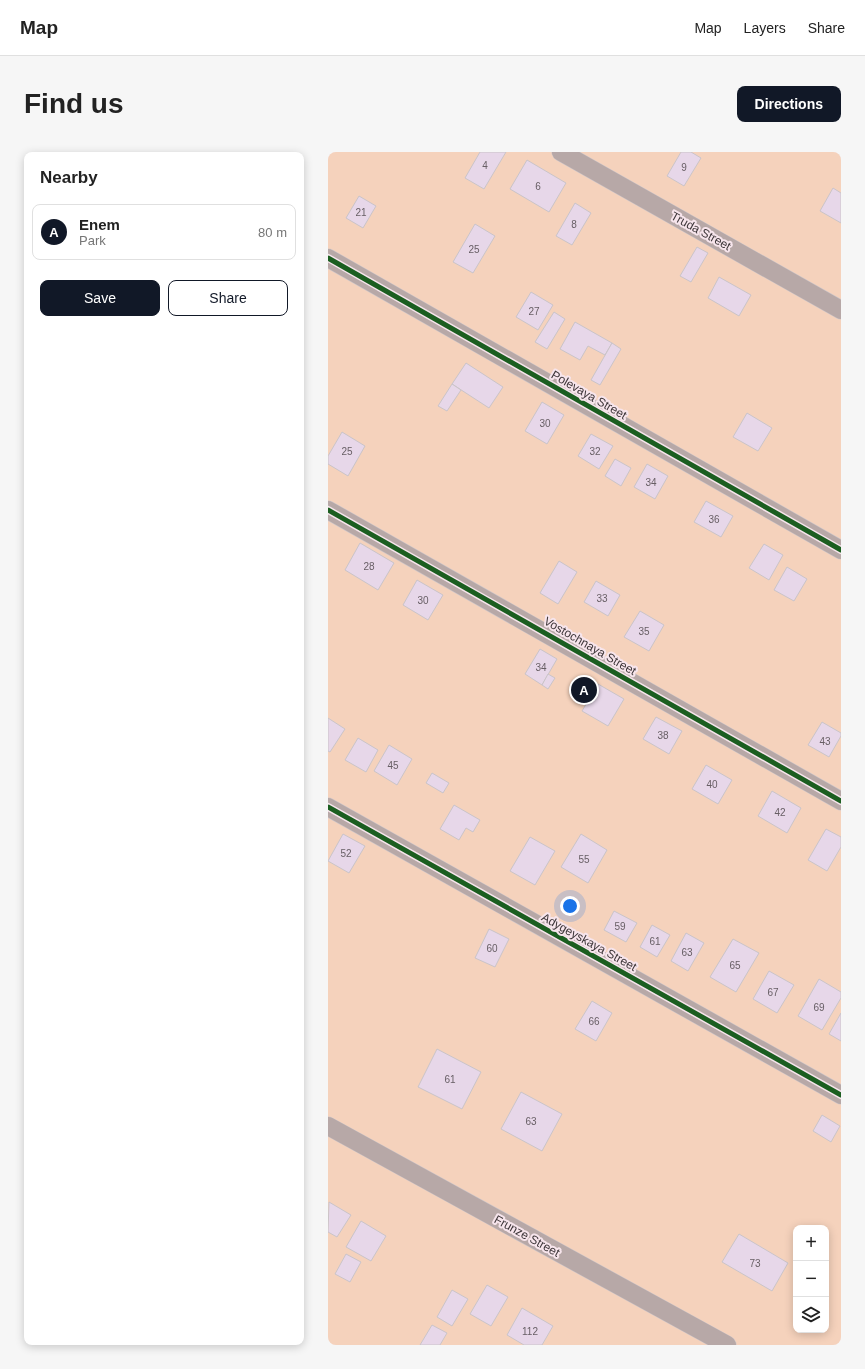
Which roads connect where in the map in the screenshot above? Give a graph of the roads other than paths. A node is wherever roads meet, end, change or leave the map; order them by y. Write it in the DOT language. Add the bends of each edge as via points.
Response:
graph roads {
  1 [pos="561,152"];
  2 [pos="328,258"];
  3 [pos="841,310"];
  4 [pos="328,510"];
  5 [pos="841,550"];
  6 [pos="841,801"];
  7 [pos="328,807"];
  8 [pos="841,1096"];
  9 [pos="328,1126"];
  10 [pos="727,1345"];
  1 -- 3 [label="street, Truda Street"];
  2 -- 5 [label="street, Polevaya Street"];
  4 -- 6 [label="street, Vostochnaya Street"];
  7 -- 8 [label="street, Adygeyskaya Street"];
  9 -- 10 [label="street, Frunze Street"];
}
